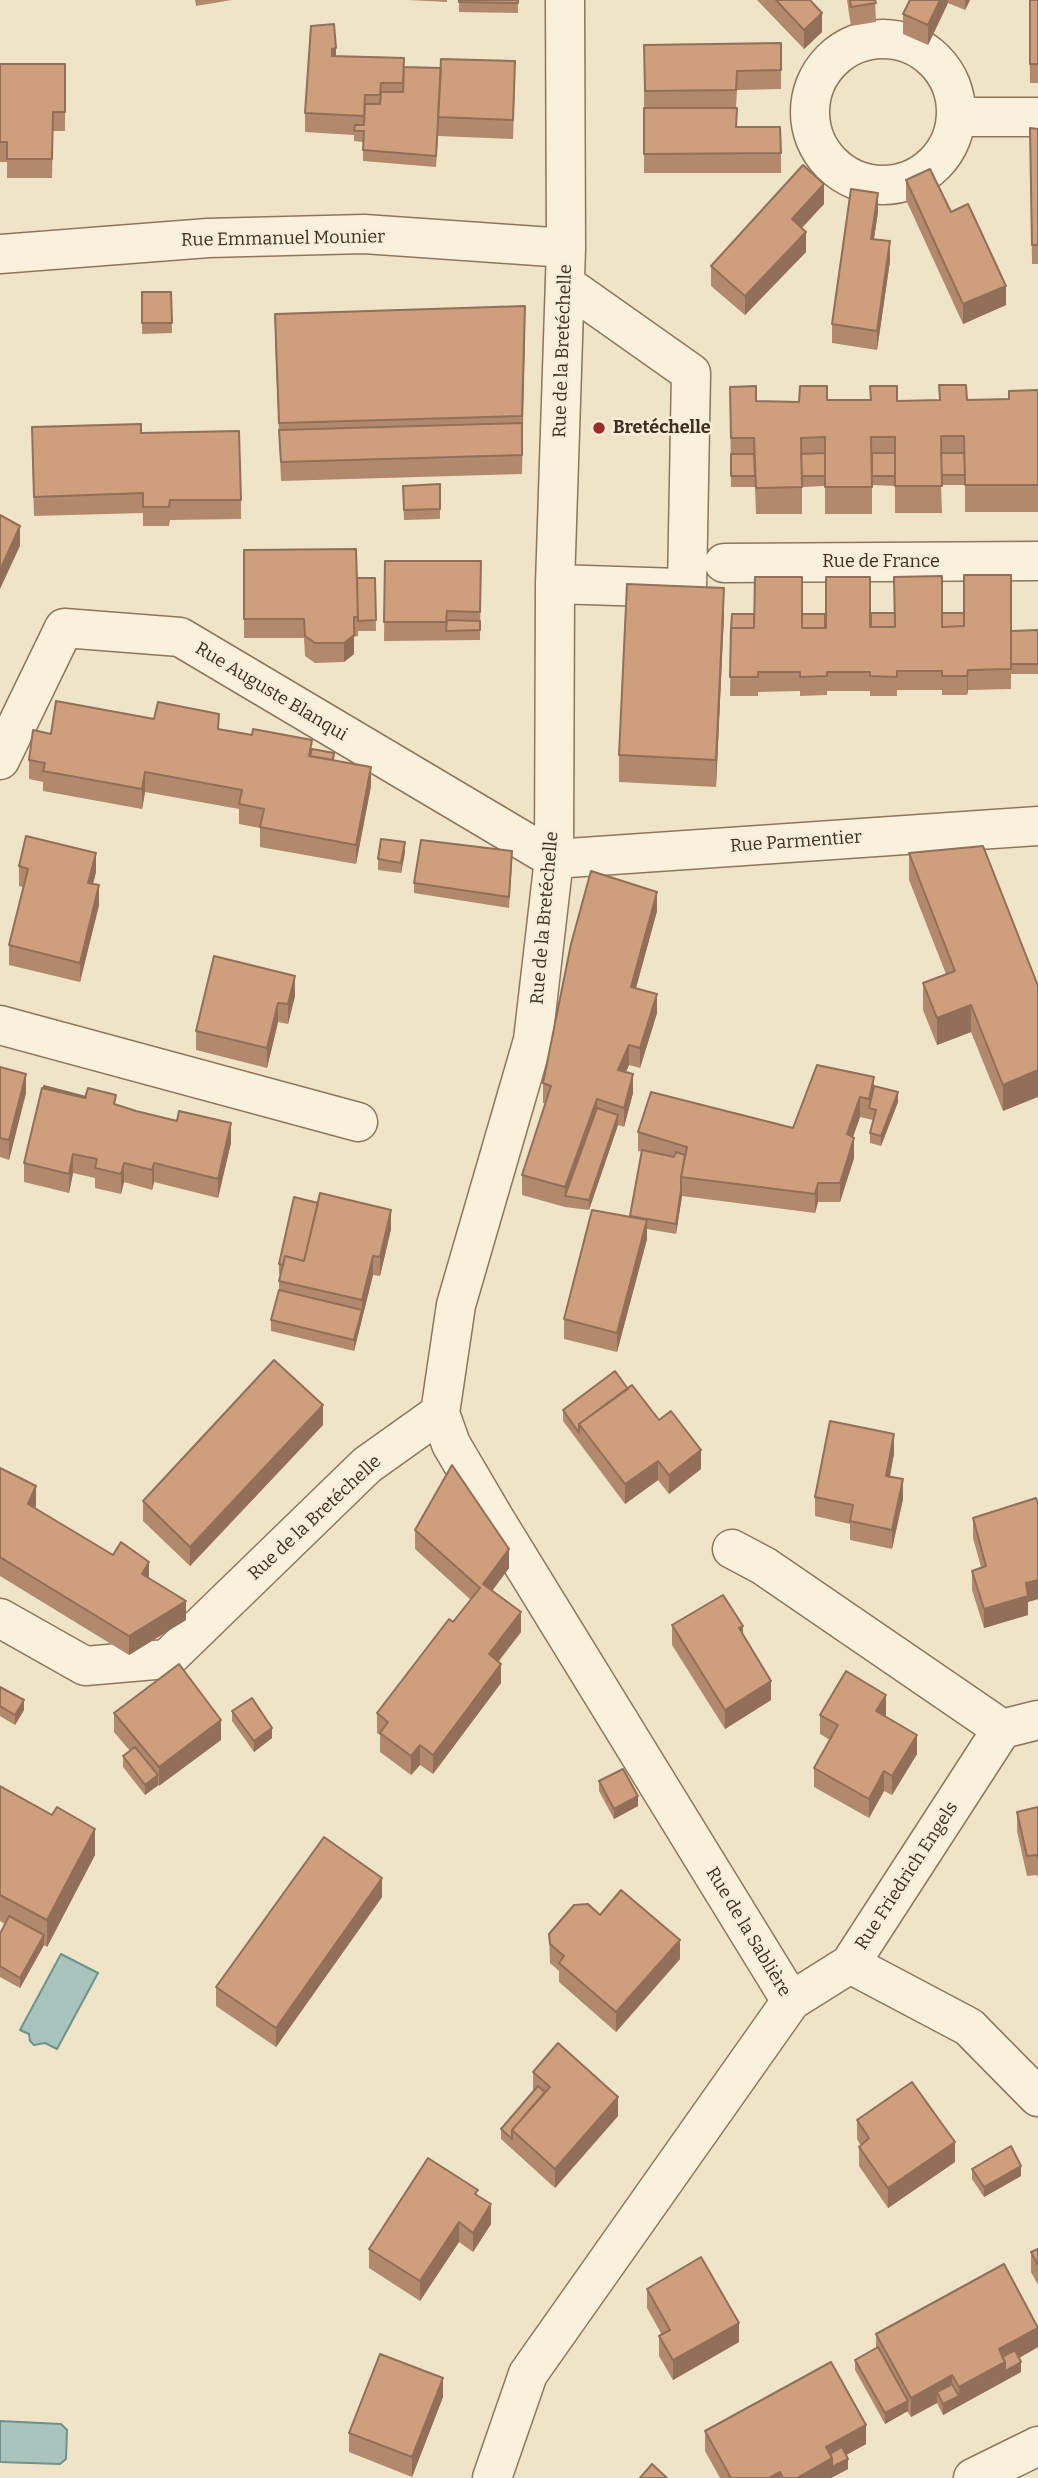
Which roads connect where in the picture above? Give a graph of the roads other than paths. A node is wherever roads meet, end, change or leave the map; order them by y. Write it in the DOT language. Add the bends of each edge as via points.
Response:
graph roads {
  1 [pos="565,0"];
  2 [pos="956,117"];
  3 [pos="1038,117"];
  4 [pos="0,254"];
  5 [pos="566,266"];
  6 [pos="1038,561"];
  7 [pos="711,580"];
  8 [pos="555,584"];
  9 [pos="0,760"];
  10 [pos="1038,826"];
  11 [pos="554,859"];
  12 [pos="0,1024"];
  13 [pos="358,1122"];
  14 [pos="440,1413"];
  15 [pos="733,1549"];
  16 [pos="0,1618"];
  17 [pos="1020,1725"];
  18 [pos="850,1964"];
  19 [pos="791,2001"];
  20 [pos="1038,2097"];
  21 [pos="1038,2446"];
  22 [pos="980,2476"];
  23 [pos="492,2478"];
  1 -- 5 [label="street, Rue de la Bretéchelle"];
  2 -- 3 [label="street"];
  4 -- 5 [label="street, Rue Emmanuel Mounier" via="208,238 364,234"];
  5 -- 7 [label="street" via="691,373"];
  5 -- 8 [label="street, Rue de la Bretéchelle"];
  6 -- 7 [label="street, Rue de France"];
  7 -- 8 [label="street, Rue de France"];
  8 -- 11 [label="street, Rue de la Bretéchelle"];
  9 -- 11 [label="street, Rue Auguste Blanqui" via="64,628 180,637"];
  10 -- 11 [label="street, Rue Parmentier"];
  11 -- 14 [label="street, Rue de la Bretéchelle" via="533,1040 456,1305"];
  12 -- 13 [label="street"];
  14 -- 16 [label="street, Rue de la Bretéchelle" via="367,1465 167,1659 85,1666"];
  14 -- 19 [label="street, Rue de la Sablière" via="451,1444 495,1519"];
  15 -- 17 [label="street, Rue Friedrich Engels"];
  17 -- 18 [label="street, Rue Friedrich Engels"];
  18 -- 19 [label="street, Rue Friedrich Engels"];
  18 -- 20 [label="street" via="969,2026"];
  19 -- 23 [label="street, Rue de la Sablière" via="528,2374"];
  21 -- 22 [label="street"];
}
